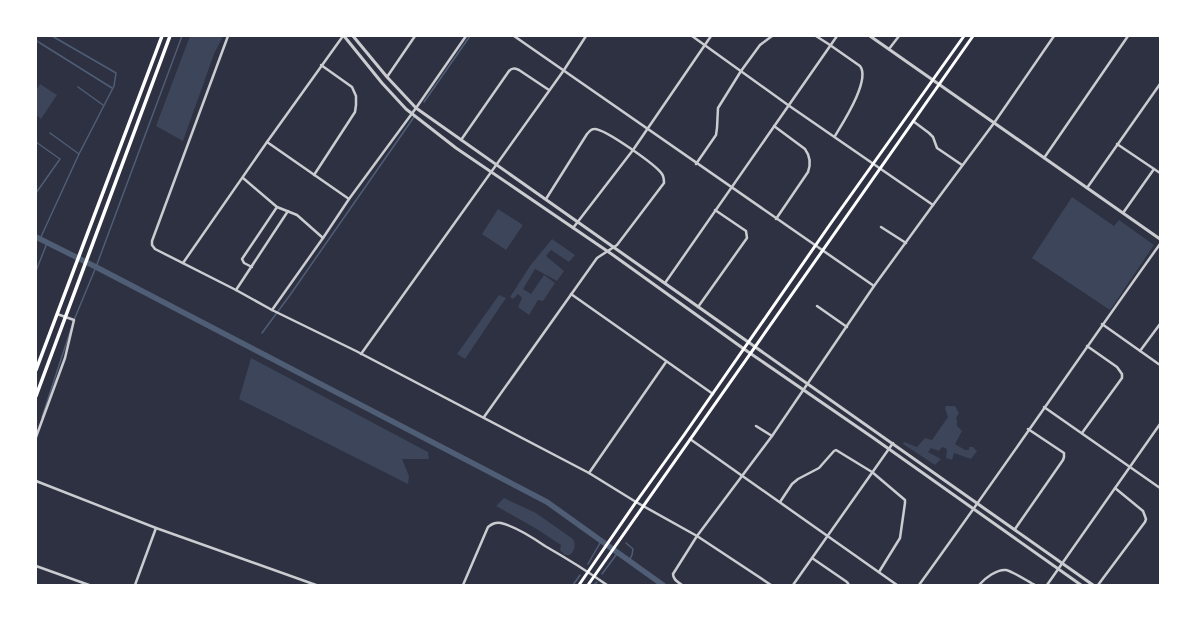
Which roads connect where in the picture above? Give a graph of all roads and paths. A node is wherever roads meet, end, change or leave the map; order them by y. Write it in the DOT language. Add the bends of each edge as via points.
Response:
graph roads {
  1 [pos="162,36"];
  2 [pos="170,36"];
  3 [pos="228,36"];
  4 [pos="343,36"];
  5 [pos="353,36"];
  6 [pos="415,36"];
  7 [pos="466,36"];
  8 [pos="515,36"];
  9 [pos="586,36"];
  10 [pos="692,36"];
  11 [pos="711,36"];
  12 [pos="772,36"];
  13 [pos="816,36"];
  14 [pos="837,36"];
  15 [pos="870,36"];
  16 [pos="898,36"];
  17 [pos="964,36"];
  18 [pos="973,36"];
  19 [pos="1054,36"];
  20 [pos="1128,36"];
  21 [pos="705,45"];
  22 [pos="830,45"];
  23 [pos="889,50"];
  24 [pos="321,65"];
  25 [pos="564,70"];
  26 [pos="741,70"];
  27 [pos="387,77"];
  28 [pos="932,80"];
  29 [pos="939,84"];
  30 [pos="1160,84"];
  31 [pos="548,90"];
  32 [pos="788,105"];
  33 [pos="416,108"];
  34 [pos="411,113"];
  35 [pos="913,121"];
  36 [pos="994,123"];
  37 [pos="774,126"];
  38 [pos="648,130"];
  39 [pos="835,136"];
  40 [pos="462,140"];
  41 [pos="267,142"];
  42 [pos="1118,144"];
  43 [pos="633,150"];
  44 [pos="1044,158"];
  45 [pos="873,163"];
  46 [pos="496,164"];
  47 [pos="696,164"];
  48 [pos="962,165"];
  49 [pos="880,168"];
  50 [pos="1154,169"];
  51 [pos="491,172"];
  52 [pos="1160,173"];
  53 [pos="314,174"];
  54 [pos="243,178"];
  55 [pos="731,188"];
  56 [pos="1087,188"];
  57 [pos="349,199"];
  58 [pos="546,199"];
  59 [pos="933,205"];
  60 [pos="278,206"];
  61 [pos="715,210"];
  62 [pos="288,211"];
  63 [pos="1123,213"];
  64 [pos="776,219"];
  65 [pos="578,222"];
  66 [pos="881,227"];
  67 [pos="573,228"];
  68 [pos="324,238"];
  69 [pos="1160,239"];
  70 [pos="906,243"];
  71 [pos="1160,244"];
  72 [pos="815,246"];
  73 [pos="614,247"];
  74 [pos="607,251"];
  75 [pos="822,251"];
  76 [pos="183,263"];
  77 [pos="252,267"];
  78 [pos="665,283"];
  79 [pos="874,286"];
  80 [pos="236,290"];
  81 [pos="571,294"];
  82 [pos="818,306"];
  83 [pos="698,307"];
  84 [pos="272,310"];
  85 [pos="57,314"];
  86 [pos="66,317"];
  87 [pos="1102,324"];
  88 [pos="1160,324"];
  89 [pos="847,327"];
  90 [pos="748,342"];
  91 [pos="1087,346"];
  92 [pos="755,347"];
  93 [pos="744,349"];
  94 [pos="1140,351"];
  95 [pos="751,353"];
  96 [pos="361,354"];
  97 [pos="666,362"];
  98 [pos="1160,365"];
  99 [pos="36,370"];
  100 [pos="808,385"];
  101 [pos="804,390"];
  102 [pos="713,394"];
  103 [pos="36,396"];
  104 [pos="1044,407"];
  105 [pos="484,417"];
  106 [pos="1160,424"];
  107 [pos="756,426"];
  108 [pos="1028,429"];
  109 [pos="1082,433"];
  110 [pos="772,436"];
  111 [pos="36,437"];
  112 [pos="690,439"];
  113 [pos="893,443"];
  114 [pos="889,449"];
  115 [pos="1129,467"];
  116 [pos="872,472"];
  117 [pos="589,473"];
  118 [pos="743,476"];
  119 [pos="36,481"];
  120 [pos="1115,488"];
  121 [pos="1160,488"];
  122 [pos="636,502"];
  123 [pos="780,502"];
  124 [pos="978,503"];
  125 [pos="643,506"];
  126 [pos="974,509"];
  127 [pos="156,528"];
  128 [pos="1015,529"];
  129 [pos="828,535"];
  130 [pos="697,536"];
  131 [pos="812,558"];
  132 [pos="1063,563"];
  133 [pos="36,566"];
  134 [pos="1058,569"];
  135 [pos="588,572"];
  136 [pos="879,572"];
  137 [pos="594,576"];
  138 [pos="305,581"];
  139 [pos="89,585"];
  140 [pos="135,585"];
  141 [pos="304,585"];
  142 [pos="316,585"];
  143 [pos="463,585"];
  144 [pos="579,585"];
  145 [pos="588,585"];
  146 [pos="607,585"];
  147 [pos="682,585"];
  148 [pos="771,585"];
  149 [pos="793,585"];
  150 [pos="849,585"];
  151 [pos="897,585"];
  152 [pos="919,585"];
  153 [pos="979,585"];
  154 [pos="1035,585"];
  155 [pos="1047,585"];
  156 [pos="1081,585"];
  157 [pos="1094,585"];
  158 [pos="1098,585"];
  1 -- 85 [label="main road"];
  2 -- 86 [label="main road"];
  3 -- 76 [label="street" via="152,241 155,249"];
  4 -- 24 [label="street"];
  4 -- 34 [label="street"];
  5 -- 27 [label="street"];
  6 -- 27 [label="street"];
  7 -- 33 [label="street"];
  8 -- 25 [label="street"];
  9 -- 25 [label="street"];
  10 -- 21 [label="street"];
  11 -- 21 [label="street"];
  12 -- 26 [label="street" via="760,45"];
  13 -- 22 [label="street"];
  14 -- 22 [label="street"];
  15 -- 23 [label="street"];
  16 -- 23 [label="street"];
  17 -- 28 [label="main road"];
  18 -- 29 [label="main road"];
  19 -- 36 [label="street"];
  20 -- 44 [label="street"];
  21 -- 26 [label="street"];
  21 -- 38 [label="street"];
  22 -- 32 [label="street"];
  22 -- 39 [label="street" via="862,69 860,87 854,103"];
  23 -- 28 [label="street"];
  24 -- 41 [label="street"];
  24 -- 53 [label="street" via="352,87 356,105 355,112"];
  25 -- 31 [label="street"];
  25 -- 38 [label="street"];
  26 -- 32 [label="street"];
  26 -- 47 [label="street" via="718,108 716,135"];
  27 -- 33 [label="street"];
  28 -- 29 [label="street"];
  28 -- 45 [label="main road"];
  29 -- 35 [label="main road"];
  29 -- 36 [label="street"];
  30 -- 42 [label="street"];
  31 -- 40 [label="street" via="519,70 512,69"];
  31 -- 46 [label="street"];
  32 -- 37 [label="street"];
  32 -- 39 [label="street"];
  33 -- 34 [label="street"];
  33 -- 40 [label="street"];
  34 -- 51 [label="street"];
  34 -- 57 [label="street"];
  35 -- 48 [label="street" via="929,132 938,148"];
  35 -- 49 [label="main road"];
  36 -- 44 [label="street"];
  36 -- 48 [label="street"];
  37 -- 55 [label="street"];
  37 -- 64 [label="street" via="805,149 810,160 808,172"];
  38 -- 43 [label="street"];
  38 -- 47 [label="street"];
  39 -- 45 [label="street"];
  40 -- 46 [label="street"];
  41 -- 53 [label="street"];
  41 -- 54 [label="street"];
  42 -- 50 [label="street"];
  42 -- 56 [label="street"];
  43 -- 58 [label="street" via="603,131 590,130"];
  43 -- 65 [label="street"];
  43 -- 73 [label="street" via="661,173 664,183"];
  44 -- 56 [label="street"];
  45 -- 49 [label="street"];
  45 -- 72 [label="main road"];
  46 -- 51 [label="street"];
  46 -- 58 [label="street"];
  47 -- 55 [label="street"];
  48 -- 59 [label="street"];
  49 -- 59 [label="street"];
  49 -- 75 [label="main road"];
  50 -- 52 [label="street"];
  50 -- 63 [label="street"];
  51 -- 67 [label="street"];
  51 -- 96 [label="street"];
  53 -- 57 [label="street"];
  54 -- 60 [label="street"];
  54 -- 76 [label="street"];
  55 -- 61 [label="street"];
  55 -- 64 [label="street"];
  56 -- 63 [label="street"];
  57 -- 68 [label="street"];
  58 -- 65 [label="street"];
  59 -- 70 [label="street"];
  60 -- 62 [label="street"];
  60 -- 77 [label="street" via="242,259"];
  61 -- 78 [label="street"];
  61 -- 83 [label="street" via="746,231 747,238"];
  62 -- 68 [label="street"];
  62 -- 77 [label="street"];
  63 -- 69 [label="street"];
  64 -- 72 [label="street"];
  65 -- 67 [label="street"];
  65 -- 73 [label="street"];
  66 -- 70 [label="street"];
  67 -- 74 [label="street"];
  68 -- 84 [label="street"];
  70 -- 79 [label="street"];
  71 -- 87 [label="street"];
  72 -- 75 [label="street"];
  72 -- 90 [label="main road"];
  73 -- 74 [label="street"];
  73 -- 78 [label="street"];
  74 -- 81 [label="street" via="597,258"];
  74 -- 93 [label="street"];
  75 -- 79 [label="street"];
  75 -- 92 [label="main road"];
  76 -- 80 [label="street"];
  77 -- 80 [label="street"];
  78 -- 83 [label="street"];
  79 -- 89 [label="street"];
  80 -- 84 [label="street"];
  81 -- 97 [label="street"];
  81 -- 105 [label="street"];
  82 -- 89 [label="street"];
  83 -- 90 [label="street"];
  84 -- 96 [label="street"];
  85 -- 86 [label="street"];
  85 -- 99 [label="main road"];
  86 -- 103 [label="main road"];
  86 -- 111 [label="street" via="74,320 65,358"];
  87 -- 91 [label="street"];
  87 -- 94 [label="street"];
  88 -- 94 [label="street"];
  89 -- 100 [label="street"];
  90 -- 92 [label="street"];
  90 -- 93 [label="main road"];
  91 -- 104 [label="street"];
  91 -- 109 [label="street" via="1117,367 1122,378"];
  92 -- 95 [label="main road"];
  92 -- 100 [label="street"];
  93 -- 95 [label="street"];
  93 -- 102 [label="main road"];
  94 -- 98 [label="street"];
  95 -- 101 [label="street"];
  95 -- 112 [label="main road"];
  96 -- 105 [label="street"];
  97 -- 102 [label="street"];
  97 -- 117 [label="street"];
  100 -- 101 [label="street"];
  100 -- 113 [label="street"];
  101 -- 110 [label="street"];
  101 -- 114 [label="street"];
  102 -- 122 [label="main road"];
  104 -- 108 [label="street"];
  104 -- 109 [label="street"];
  105 -- 117 [label="street"];
  106 -- 115 [label="street"];
  107 -- 110 [label="street"];
  108 -- 124 [label="street"];
  108 -- 128 [label="street" via="1064,454 1064,457"];
  109 -- 115 [label="street"];
  110 -- 118 [label="street"];
  112 -- 118 [label="street"];
  112 -- 125 [label="main road"];
  113 -- 114 [label="street"];
  113 -- 124 [label="street"];
  114 -- 116 [label="street"];
  114 -- 126 [label="street"];
  115 -- 120 [label="street"];
  115 -- 121 [label="street"];
  116 -- 123 [label="street" via="836,450 819,468 792,484"];
  116 -- 129 [label="street"];
  116 -- 136 [label="street" via="902,497 905,503 900,538"];
  117 -- 122 [label="street"];
  118 -- 123 [label="street"];
  118 -- 130 [label="street"];
  119 -- 127 [label="street"];
  120 -- 132 [label="street"];
  120 -- 158 [label="street" via="1143,511 1146,519"];
  122 -- 125 [label="street"];
  122 -- 135 [label="main road"];
  123 -- 129 [label="street"];
  124 -- 126 [label="street"];
  124 -- 128 [label="street"];
  125 -- 130 [label="street"];
  125 -- 137 [label="main road"];
  126 -- 134 [label="street"];
  126 -- 152 [label="street"];
  127 -- 138 [label="street"];
  127 -- 140 [label="street"];
  128 -- 132 [label="street"];
  129 -- 131 [label="street"];
  129 -- 136 [label="street"];
  130 -- 147 [label="street" via="673,574 675,580"];
  130 -- 148 [label="street"];
  131 -- 149 [label="street"];
  131 -- 150 [label="street"];
  132 -- 134 [label="street"];
  132 -- 157 [label="street"];
  133 -- 139 [label="street"];
  134 -- 155 [label="street"];
  134 -- 156 [label="street"];
  135 -- 137 [label="street"];
  135 -- 143 [label="street" via="526,534 500,523 493,523 488,528"];
  135 -- 144 [label="main road"];
  136 -- 151 [label="street"];
  137 -- 145 [label="main road"];
  137 -- 146 [label="street"];
  138 -- 141 [label="street"];
  138 -- 142 [label="street"];
  153 -- 154 [label="street" via="990,576 1008,570"];
}
